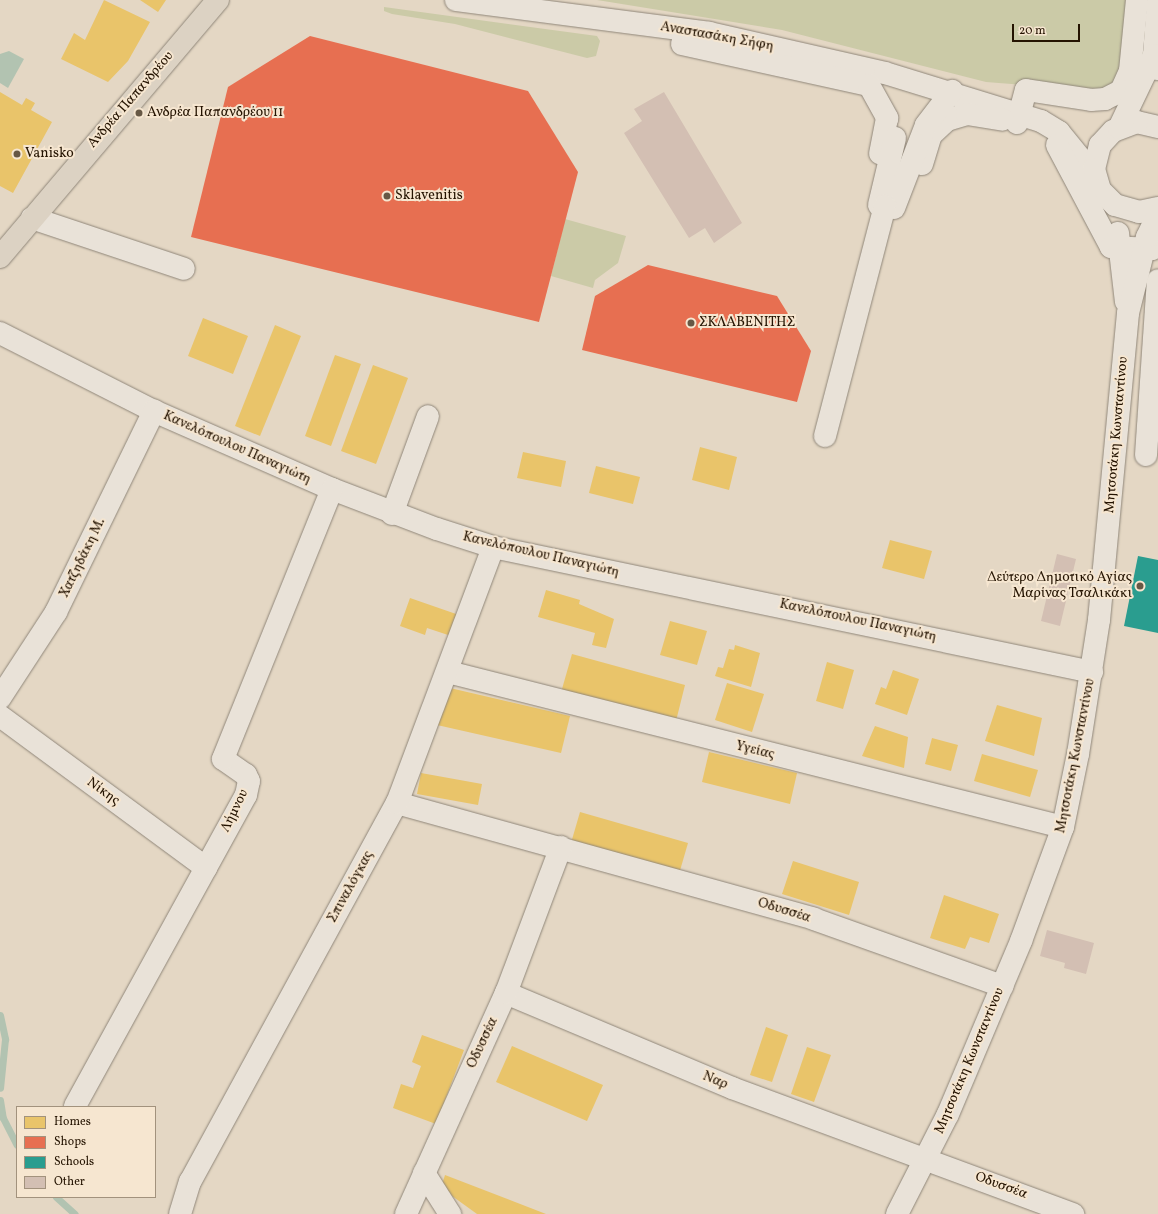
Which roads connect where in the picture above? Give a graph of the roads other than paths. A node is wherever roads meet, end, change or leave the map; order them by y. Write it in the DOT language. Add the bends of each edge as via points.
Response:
graph roads {
  1 [pos="218,0"];
  2 [pos="456,0"];
  3 [pos="1137,0"];
  4 [pos="1158,2"];
  5 [pos="1150,40"];
  6 [pos="682,44"];
  7 [pos="879,71"];
  8 [pos="1158,76"];
  9 [pos="952,92"];
  10 [pos="1020,112"];
  11 [pos="1126,123"];
  12 [pos="1158,127"];
  13 [pos="880,153"];
  14 [pos="922,164"];
  15 [pos="1095,176"];
  16 [pos="1107,199"];
  17 [pos="886,206"];
  18 [pos="1158,208"];
  19 [pos="1158,214"];
  20 [pos="32,218"];
  21 [pos="1151,242"];
  22 [pos="1120,248"];
  23 [pos="0,257"];
  24 [pos="184,269"];
  25 [pos="1158,280"];
  26 [pos="1128,313"];
  27 [pos="1156,332"];
  28 [pos="0,333"];
  29 [pos="154,412"];
  30 [pos="428,416"];
  31 [pos="825,436"];
  32 [pos="1152,450"];
  33 [pos="1114,475"];
  34 [pos="332,489"];
  35 [pos="392,514"];
  36 [pos="493,547"];
  37 [pos="448,672"];
  38 [pos="1092,672"];
  39 [pos="0,698"];
  40 [pos="0,716"];
  41 [pos="397,803"];
  42 [pos="1063,827"];
  43 [pos="562,847"];
  44 [pos="206,868"];
  45 [pos="1002,986"];
  46 [pos="506,993"];
  47 [pos="75,1106"];
  48 [pos="928,1159"];
  49 [pos="424,1172"];
  50 [pos="180,1214"];
  51 [pos="406,1214"];
  52 [pos="450,1214"];
  53 [pos="897,1214"];
  54 [pos="1073,1214"];
  1 -- 20 [label="main road, Ανδρέα Παπανδρέου"];
  2 -- 7 [label="street, Αναστασάκη Σήφη" via="709,33"];
  3 -- 5 [label="street"];
  4 -- 5 [label="street"];
  5 -- 8 [label="street"];
  5 -- 10 [label="street" via="1114,96 1091,100 1026,90"];
  5 -- 11 [label="street"];
  6 -- 13 [label="street" via="869,85 887,118"];
  7 -- 9 [label="street, Αναστασάκη Σήφη"];
  7 -- 17 [label="street" via="897,101 899,120"];
  9 -- 10 [label="street, Αναστασάκη Σήφη"];
  9 -- 17 [label="street" via="926,125"];
  10 -- 11 [label="street"];
  10 -- 14 [label="street" via="967,114 951,118 931,135"];
  10 -- 15 [label="street" via="1059,132"];
  10 -- 22 [label="street" via="1035,129 1057,146 1111,247"];
  11 -- 12 [label="street"];
  11 -- 15 [label="street" via="1100,145"];
  15 -- 16 [label="street"];
  16 -- 18 [label="street" via="1129,211"];
  16 -- 22 [label="street"];
  17 -- 31 [label="street"];
  19 -- 21 [label="street"];
  20 -- 23 [label="main road, Ανδρέα Παπανδρέου"];
  20 -- 24 [label="street"];
  21 -- 22 [label="street"];
  21 -- 26 [label="street"];
  22 -- 26 [label="street"];
  25 -- 27 [label="street"];
  26 -- 33 [label="street, Μητσοτάκη Κωνσταντίνου"];
  27 -- 32 [label="street"];
  28 -- 29 [label="street, Κανελόπουλου Παναγιώτη"];
  29 -- 34 [label="street, Κανελόπουλου Παναγιώτη"];
  29 -- 39 [label="street, Χατζηδάκη Μ." via="59,606"];
  30 -- 35 [label="street"];
  32 -- 33 [label="street"];
  33 -- 38 [label="street, Μητσοτάκη Κωνσταντίνου"];
  34 -- 35 [label="street, Κανελόπουλου Παναγιώτη"];
  34 -- 44 [label="street, Λήμνου" via="223,759 242,770 249,780 246,795"];
  35 -- 36 [label="street, Κανελόπουλου Παναγιώτη"];
  36 -- 37 [label="street, Σπιναλόγκας"];
  36 -- 38 [label="street, Κανελόπουλου Παναγιώτη"];
  37 -- 41 [label="street, Σπιναλόγκας"];
  37 -- 42 [label="street, Υγείας"];
  38 -- 42 [label="street, Μητσοτάκη Κωνσταντίνου"];
  40 -- 44 [label="street, Νίκης"];
  41 -- 43 [label="street, Οδυσσέα"];
  41 -- 50 [label="street, Σπιναλόγκας" via="194,1175"];
  42 -- 45 [label="street, Μητσοτάκη Κωνσταντίνου"];
  43 -- 45 [label="street, Οδυσσέα" via="814,919"];
  43 -- 46 [label="street, Οδυσσέα"];
  44 -- 47 [label="street, Λήμνου"];
  45 -- 48 [label="street, Μητσοτάκη Κωνσταντίνου"];
  46 -- 48 [label="street, Ναρ" via="732,1088"];
  46 -- 49 [label="street, Οδυσσέα"];
  48 -- 53 [label="street, Μητσοτάκη Κωνσταντίνου"];
  48 -- 54 [label="street, Οδυσσέα"];
  49 -- 51 [label="street, Οδυσσέα"];
  49 -- 52 [label="street"];
}
